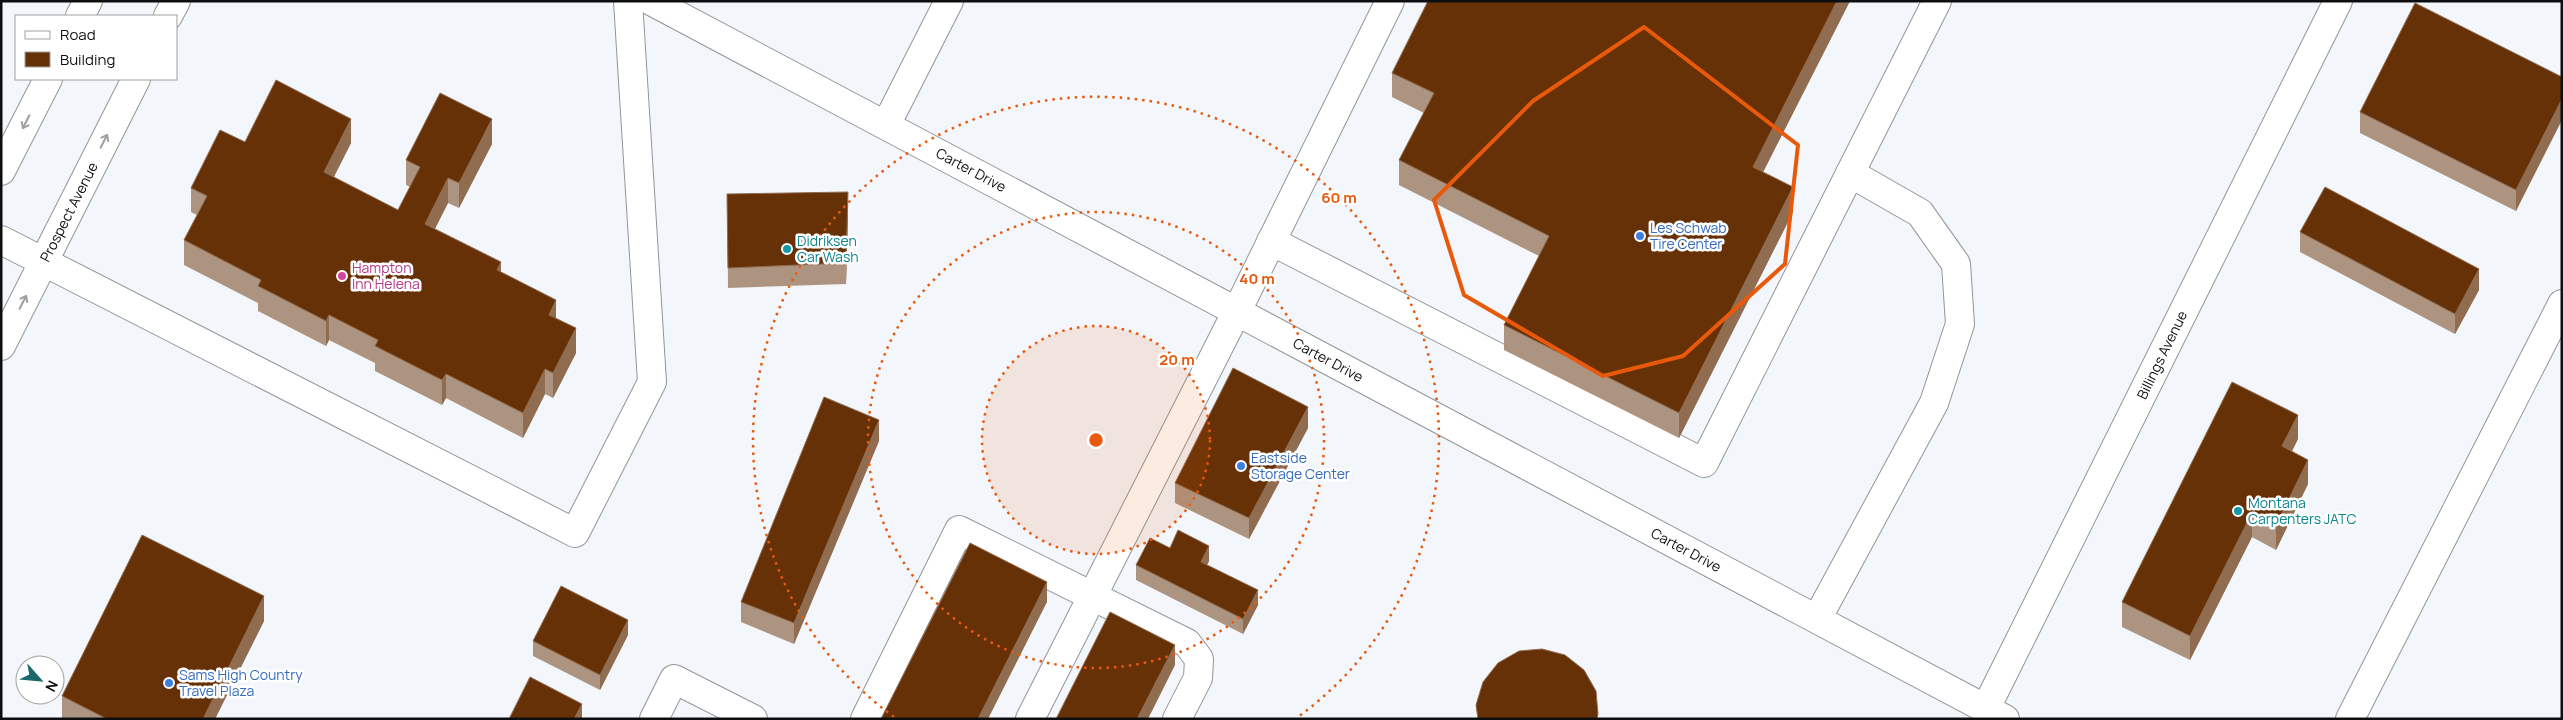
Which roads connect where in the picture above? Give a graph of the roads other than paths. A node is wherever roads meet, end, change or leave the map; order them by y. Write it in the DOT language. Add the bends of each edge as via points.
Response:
graph roads {
  1 [pos="88,1"];
  2 [pos="176,1"];
  3 [pos="628,1"];
  4 [pos="651,1"];
  5 [pos="950,1"];
  6 [pos="1390,1"];
  7 [pos="1937,1"];
  8 [pos="2338,1"];
  9 [pos="81,15"];
  10 [pos="169,15"];
  11 [pos="47,80"];
  12 [pos="135,80"];
  13 [pos="886,125"];
  14 [pos="1,171"];
  15 [pos="1850,173"];
  16 [pos="1,240"];
  17 [pos="1271,241"];
  18 [pos="44,261"];
  19 [pos="2562,304"];
  20 [pos="1237,311"];
  21 [pos="1,346"];
  22 [pos="1093,595"];
  23 [pos="1817,619"];
  24 [pos="1996,714"];
  25 [pos="654,719"];
  26 [pos="754,719"];
  27 [pos="865,719"];
  28 [pos="1030,719"];
  29 [pos="1177,719"];
  30 [pos="2350,719"];
  1 -- 9 [label="main road"];
  2 -- 10 [label="main road"];
  3 -- 18 [label="main road" via="652,382 575,533"];
  4 -- 13 [label="main road, Carter Drive"];
  5 -- 13 [label="main road"];
  6 -- 17 [label="main road"];
  7 -- 15 [label="main road"];
  8 -- 24 [label="main road, Billings Avenue"];
  11 -- 14 [label="main road, one-way"];
  18 -- 12 [label="main road, Prospect Avenue, one-way"];
  13 -- 20 [label="main road, Carter Drive"];
  15 -- 17 [label="main road" via="1704,463"];
  15 -- 23 [label="main road" via="1920,213 1956,264 1960,324 1934,403"];
  16 -- 18 [label="main road"];
  17 -- 20 [label="main road"];
  21 -- 18 [label="main road, Prospect Avenue, one-way"];
  19 -- 30 [label="main road"];
  20 -- 22 [label="main road"];
  20 -- 23 [label="main road, Carter Drive"];
  22 -- 27 [label="main road" via="959,530"];
  22 -- 28 [label="main road"];
  22 -- 29 [label="main road" via="1186,643 1199,659 1198,678"];
  23 -- 24 [label="main road, Carter Drive"];
  25 -- 26 [label="main road" via="674,679"];
}
